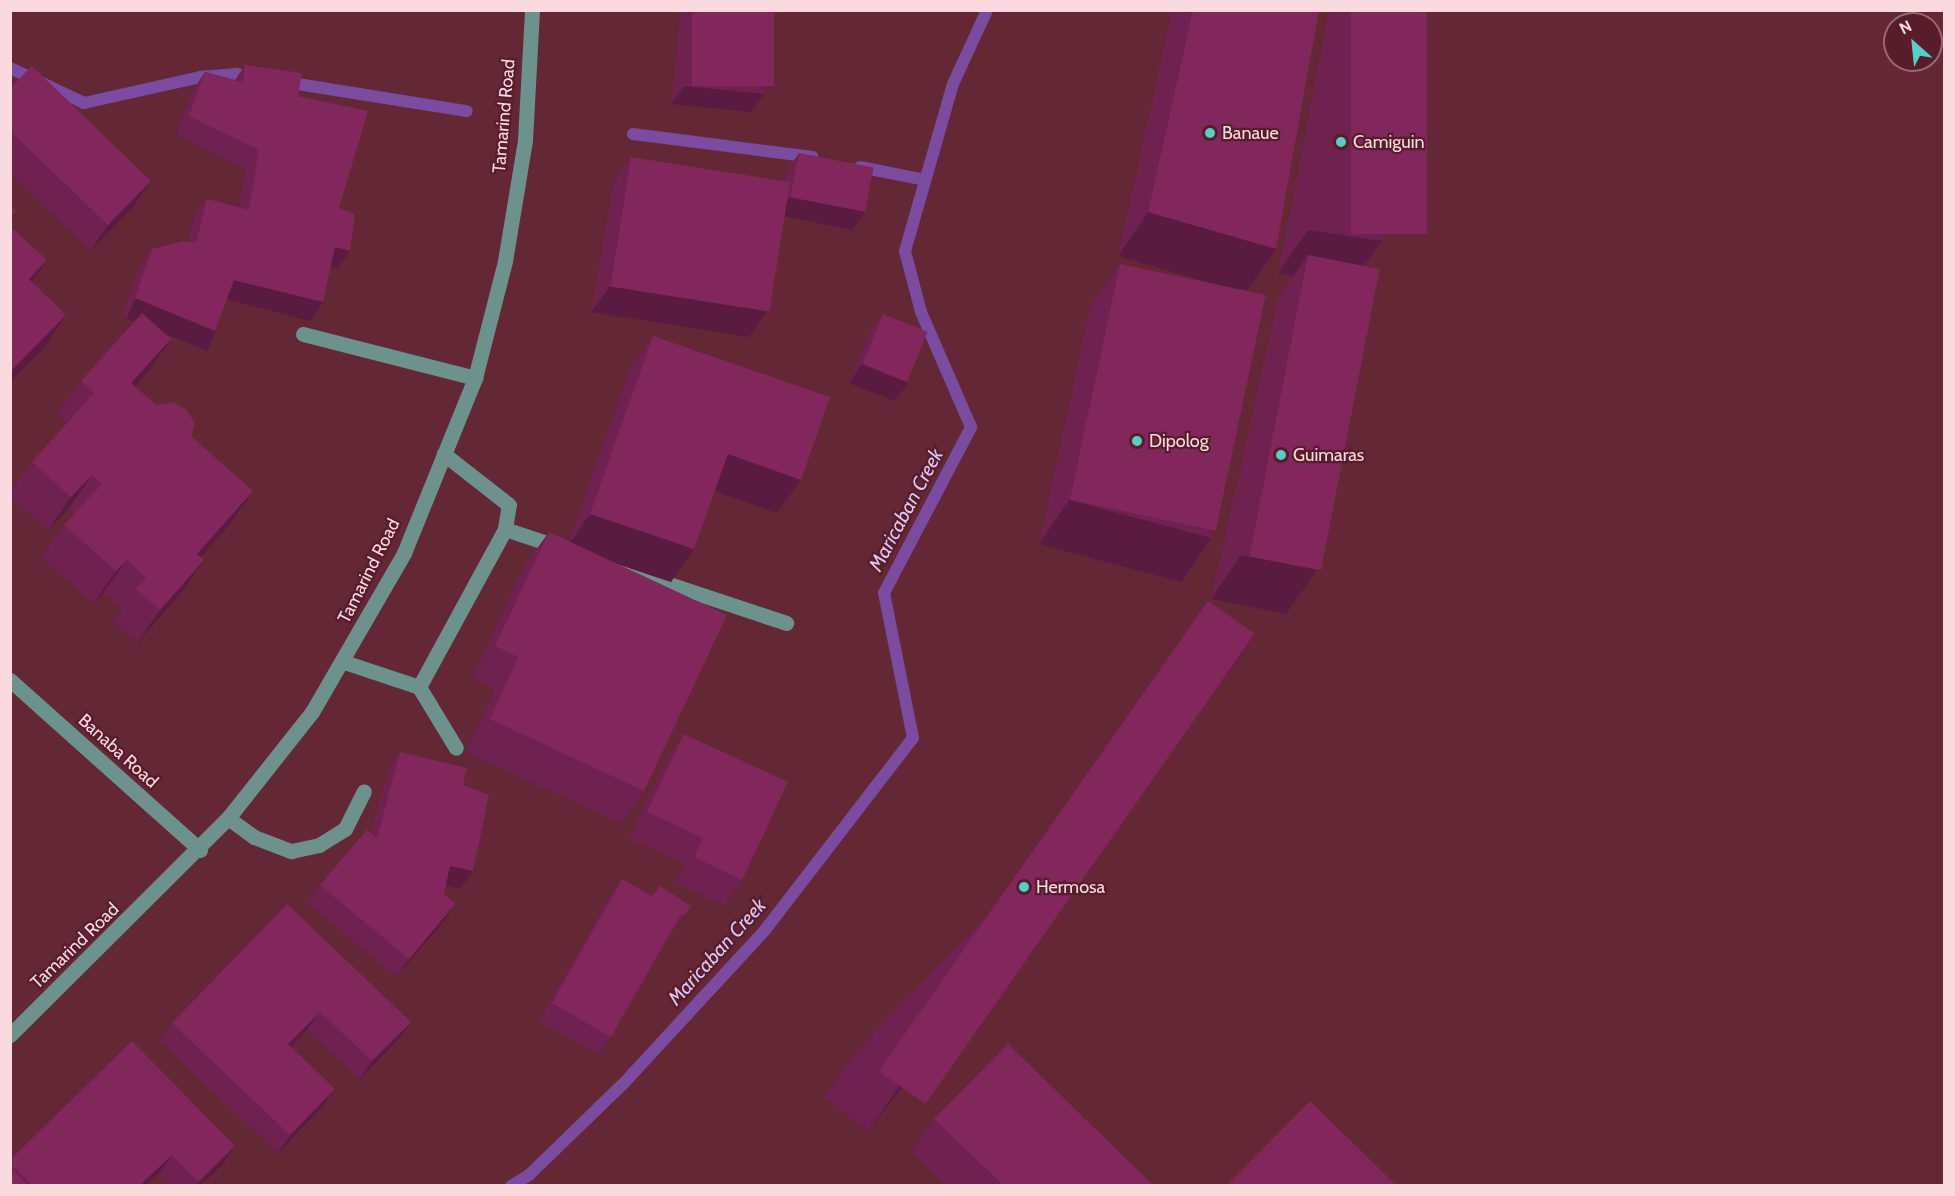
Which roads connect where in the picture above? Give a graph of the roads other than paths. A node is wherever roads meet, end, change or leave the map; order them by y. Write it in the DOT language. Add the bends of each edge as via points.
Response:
graph roads {
  1 [pos="532,10"];
  2 [pos="303,334"];
  3 [pos="475,378"];
  4 [pos="444,454"];
  5 [pos="505,529"];
  6 [pos="572,552"];
  7 [pos="606,563"];
  8 [pos="786,623"];
  9 [pos="344,662"];
  10 [pos="10,680"];
  11 [pos="419,687"];
  12 [pos="456,748"];
  13 [pos="364,791"];
  14 [pos="228,818"];
  15 [pos="200,850"];
  16 [pos="10,1035"];
  1 -- 3 [label="street, Tamarind Road" via="525,140 505,261"];
  2 -- 3 [label="street"];
  3 -- 4 [label="street, Tamarind Road"];
  4 -- 5 [label="street" via="509,505"];
  4 -- 9 [label="street, Tamarind Road" via="404,553"];
  5 -- 6 [label="street"];
  5 -- 11 [label="street"];
  7 -- 8 [label="street"];
  9 -- 11 [label="street"];
  9 -- 14 [label="street, Tamarind Road" via="312,712"];
  10 -- 15 [label="street, Banaba Road"];
  11 -- 12 [label="street"];
  13 -- 14 [label="street" via="345,829 319,845 291,851 254,837"];
  14 -- 15 [label="street, Tamarind Road"];
  15 -- 16 [label="street, Tamarind Road"];
}
